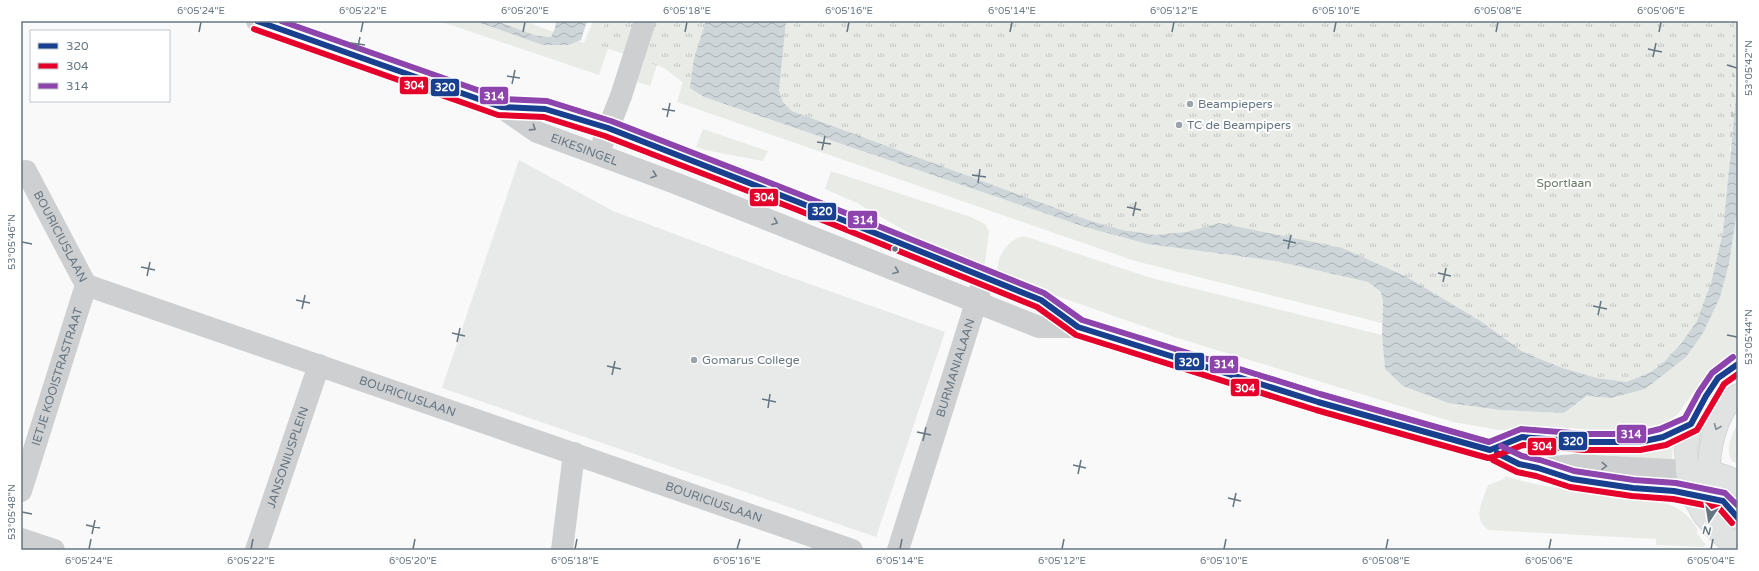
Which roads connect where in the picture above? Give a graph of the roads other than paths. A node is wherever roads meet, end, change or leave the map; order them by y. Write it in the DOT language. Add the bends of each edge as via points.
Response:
graph roads {
  1 [pos="257,21"];
  2 [pos="645,21"];
  3 [pos="501,106"];
  4 [pos="608,128"];
  5 [pos="598,154"];
  6 [pos="26,171"];
  7 [pos="984,277"];
  8 [pos="86,285"];
  9 [pos="976,302"];
  10 [pos="1078,327"];
  11 [pos="1738,364"];
  12 [pos="319,365"];
  13 [pos="1738,395"];
  14 [pos="1690,424"];
  15 [pos="1490,450"];
  16 [pos="574,453"];
  17 [pos="1538,468"];
  18 [pos="1687,471"];
  19 [pos="1710,473"];
  20 [pos="1738,484"];
  21 [pos="21,491"];
  22 [pos="1692,494"];
  23 [pos="1723,501"];
  24 [pos="1738,518"];
  25 [pos="21,539"];
  26 [pos="1738,548"];
  27 [pos="54,550"];
  28 [pos="256,550"];
  29 [pos="562,550"];
  30 [pos="852,550"];
  31 [pos="898,550"];
  1 -- 3 [label="street, EIKESINGEL"];
  2 -- 4 [label="street"];
  3 -- 4 [label="street, EIKESINGEL" via="545,109"];
  3 -- 5 [label="street, EIKESINGEL, one-way" via="537,132"];
  4 -- 5 [label="street"];
  4 -- 7 [label="street, EIKESINGEL"];
  5 -- 9 [label="street, EIKESINGEL, one-way"];
  6 -- 8 [label="street, BOURICIUSLAAN"];
  7 -- 9 [label="street, BURMANIALAAN"];
  7 -- 10 [label="street, EIKESINGEL" via="1041,300"];
  8 -- 12 [label="street, BOURICIUSLAAN"];
  8 -- 21 [label="street, IETJE KOOISTRASTRAAT"];
  9 -- 10 [label="street, EIKESINGEL" via="1039,327"];
  9 -- 31 [label="street, BURMANIALAAN"];
  10 -- 15 [label="street, EIKESINGEL" via="1318,402"];
  11 -- 14 [label="main road" via="1718,378"];
  12 -- 16 [label="street, BOURICIUSLAAN"];
  12 -- 28 [label="street, JANSONIUSPLEIN"];
  13 -- 19 [label="main road, one-way" via="1725,407 1714,433"];
  14 -- 15 [label="street" via="1663,437 1640,442 1585,442 1522,437"];
  14 -- 18 [label="main road" via="1686,449"];
  15 -- 17 [label="street, EIKESINGEL" via="1519,464"];
  16 -- 29 [label="street"];
  16 -- 30 [label="street, BOURICIUSLAAN"];
  17 -- 18 [label="street, EIKESINGEL, one-way" via="1576,465"];
  17 -- 22 [label="street, EIKESINGEL" via="1572,479"];
  18 -- 19 [label="main road"];
  18 -- 22 [label="main road"];
  19 -- 20 [label="main road" via="1734,479"];
  19 -- 23 [label="main road"];
  22 -- 23 [label="main road"];
  22 -- 26 [label="main road" via="1704,515"];
  23 -- 24 [label="main road"];
  25 -- 27 [label="street"];
}
